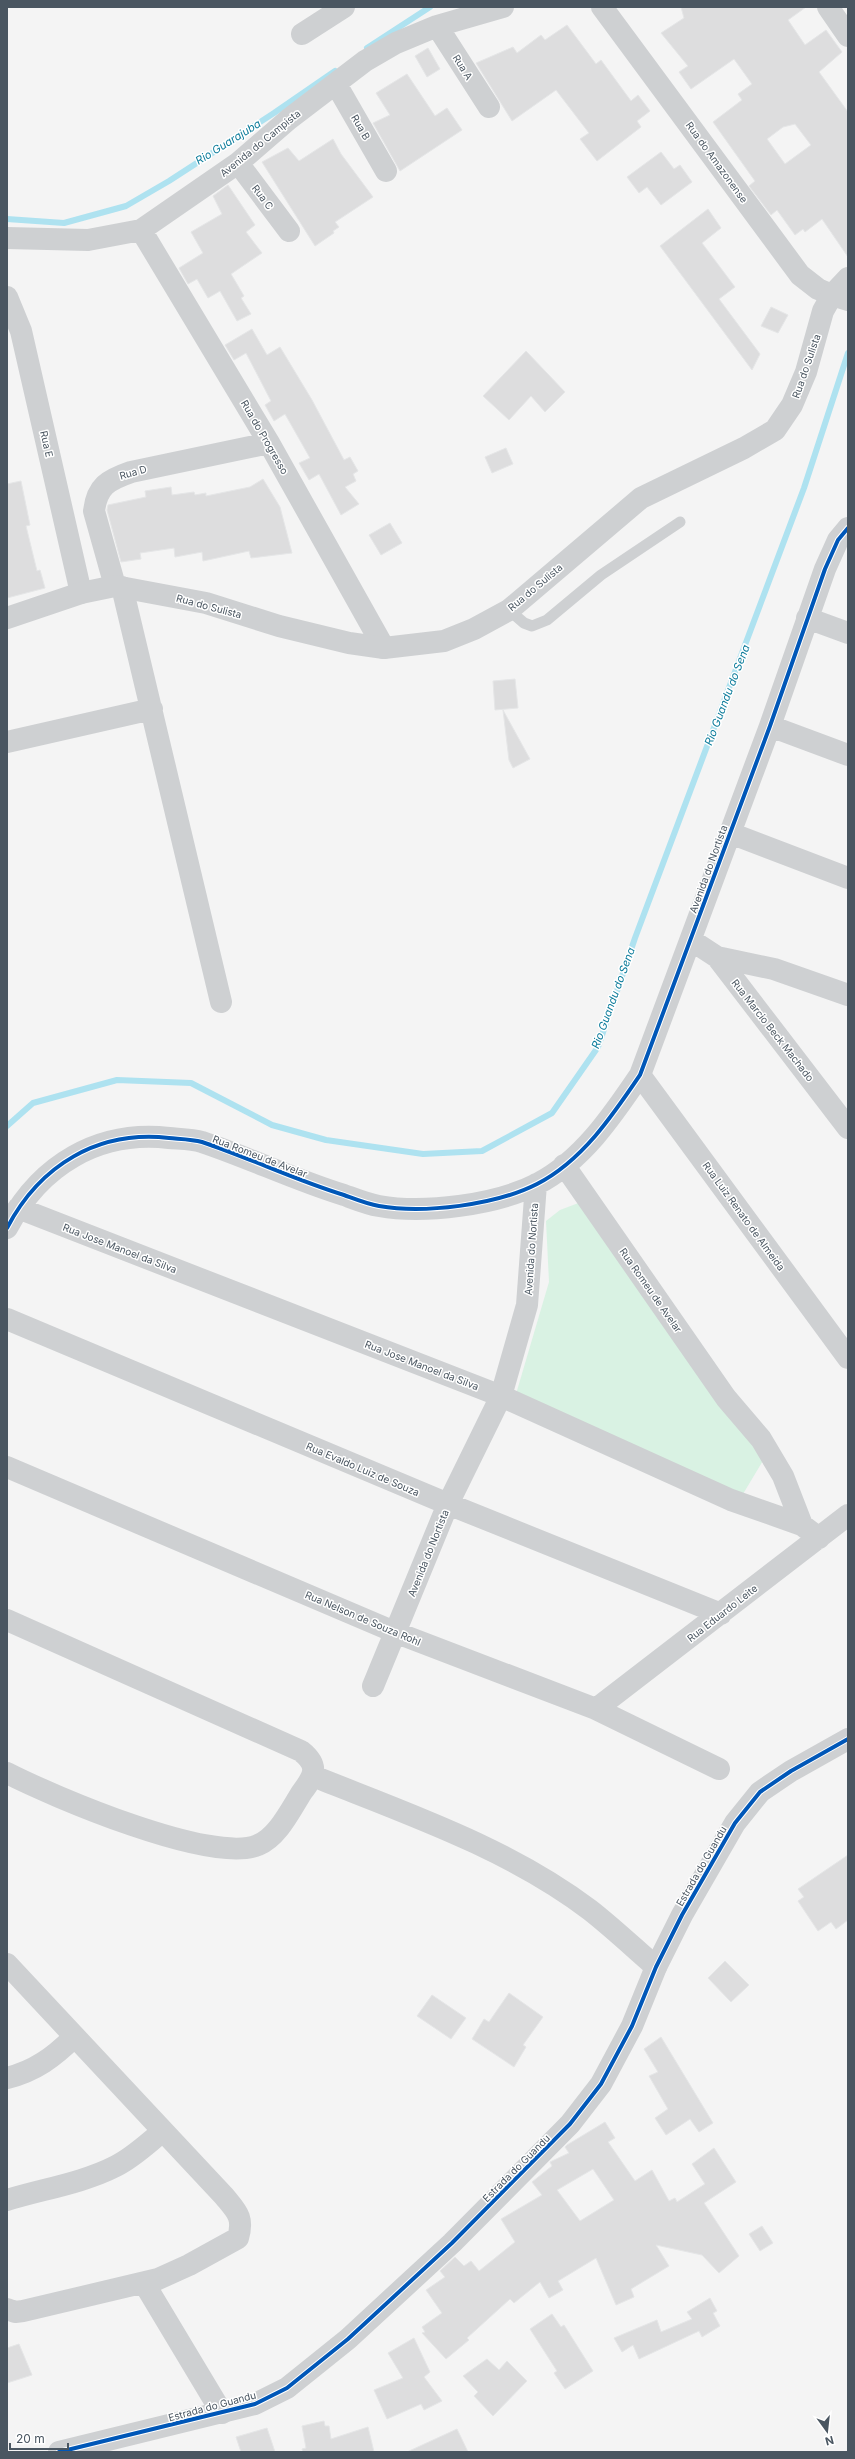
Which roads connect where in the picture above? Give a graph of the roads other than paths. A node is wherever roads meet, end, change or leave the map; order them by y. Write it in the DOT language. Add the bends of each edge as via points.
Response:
graph roads {
  1 [pos="344,7"];
  2 [pos="503,7"];
  3 [pos="602,7"];
  4 [pos="828,7"];
  5 [pos="437,26"];
  6 [pos="302,34"];
  7 [pos="848,36"];
  8 [pos="336,84"];
  9 [pos="489,107"];
  10 [pos="238,163"];
  11 [pos="386,171"];
  12 [pos="141,230"];
  13 [pos="289,231"];
  14 [pos="7,238"];
  15 [pos="843,293"];
  16 [pos="7,296"];
  17 [pos="269,443"];
  18 [pos="680,522"];
  19 [pos="848,528"];
  20 [pos="118,586"];
  21 [pos="81,593"];
  22 [pos="509,610"];
  23 [pos="7,618"];
  24 [pos="807,618"];
  25 [pos="848,633"];
  26 [pos="384,648"];
  27 [pos="152,709"];
  28 [pos="770,726"];
  29 [pos="7,742"];
  30 [pos="848,755"];
  31 [pos="730,833"];
  32 [pos="848,878"];
  33 [pos="691,940"];
  34 [pos="717,957"];
  35 [pos="848,995"];
  36 [pos="221,1002"];
  37 [pos="640,1075"];
  38 [pos="848,1128"];
  39 [pos="564,1165"];
  40 [pos="536,1184"];
  41 [pos="18,1208"];
  42 [pos="7,1228"];
  43 [pos="7,1319"];
  44 [pos="848,1358"];
  45 [pos="501,1396"];
  46 [pos="7,1467"];
  47 [pos="448,1504"];
  48 [pos="848,1515"];
  49 [pos="811,1532"];
  50 [pos="721,1614"];
  51 [pos="7,1620"];
  52 [pos="397,1633"];
  53 [pos="373,1686"];
  54 [pos="596,1709"];
  55 [pos="848,1740"];
  56 [pos="719,1769"];
  57 [pos="7,1773"];
  58 [pos="313,1776"];
  59 [pos="7,1964"];
  60 [pos="656,1967"];
  61 [pos="74,2038"];
  62 [pos="7,2078"];
  63 [pos="163,2131"];
  64 [pos="7,2200"];
  65 [pos="144,2283"];
  66 [pos="7,2309"];
  67 [pos="222,2413"];
  68 [pos="59,2452"];
  1 -- 6 [label="street"];
  2 -- 5 [label="street, Avenida do Campista"];
  3 -- 15 [label="street, Rua do Amazonense" via="800,275 818,289"];
  4 -- 7 [label="street"];
  5 -- 8 [label="street, Avenida do Campista" via="396,43 365,61"];
  5 -- 9 [label="street, Rua A"];
  8 -- 10 [label="street, Avenida do Campista" via="289,119"];
  8 -- 11 [label="street, Rua B"];
  10 -- 12 [label="street, Avenida do Campista"];
  10 -- 13 [label="street, Rua C"];
  12 -- 14 [label="street, Avenida do Campista" via="88,240"];
  12 -- 17 [label="street, Rua do Progresso"];
  15 -- 22 [label="street, Rua do Sulista" via="823,311 806,372 792,405 775,430 744,448 641,498"];
  16 -- 21 [label="street, Rua E" via="21,331"];
  17 -- 20 [label="street, Rua D" via="112,478 95,499 94,511"];
  17 -- 26 [label="street, Rua do Progresso"];
  18 -- 22 [label="lane" via="601,575 547,620 532,626"];
  19 -- 24 [label="street, Avenida do Nortista" via="838,540"];
  20 -- 21 [label="street, Rua do Sulista"];
  20 -- 26 [label="street, Rua do Sulista" via="206,603 279,626 348,643"];
  20 -- 27 [label="street, Rua D"];
  21 -- 23 [label="street, Rua do Sulista"];
  22 -- 26 [label="street, Rua do Sulista" via="474,629 444,641"];
  24 -- 25 [label="street"];
  24 -- 28 [label="street, Avenida do Nortista"];
  27 -- 29 [label="street"];
  27 -- 36 [label="street, Rua D"];
  28 -- 30 [label="street"];
  28 -- 31 [label="street, Avenida do Nortista"];
  31 -- 32 [label="street"];
  31 -- 33 [label="street, Avenida do Nortista"];
  33 -- 34 [label="street, Rua Marcio Beck Machado"];
  33 -- 37 [label="street, Avenida do Nortista"];
  34 -- 35 [label="street" via="774,969"];
  34 -- 38 [label="street, Rua Marcio Beck Machado"];
  37 -- 39 [label="street, Avenida do Nortista" via="614,1114"];
  37 -- 44 [label="street, Rua Luiz Renato de Almeida"];
  39 -- 40 [label="street, Avenida do Nortista"];
  39 -- 49 [label="street, Rua Romeu de Avelar" via="726,1398 761,1439"];
  40 -- 41 [label="street, Rua Romeu de Avelar" via="486,1201 426,1210 378,1206 329,1191 200,1141 156,1136 124,1138 85,1149 47,1174"];
  40 -- 45 [label="street, Avenida do Nortista" via="527,1305"];
  41 -- 42 [label="street, Rua Romeu de Avelar"];
  41 -- 45 [label="street, Rua Jose Manoel da Silva"];
  43 -- 47 [label="street, Rua Evaldo Luiz de Souza"];
  45 -- 47 [label="street, Avenida do Nortista"];
  45 -- 49 [label="street, Rua Jose Manoel da Silva" via="731,1500"];
  46 -- 52 [label="street, Rua Nelson de Souza Rohl"];
  47 -- 50 [label="street, Rua Evaldo Luiz de Souza"];
  47 -- 52 [label="street, Avenida do Nortista"];
  48 -- 49 [label="street, Rua Eduardo Leite"];
  49 -- 50 [label="street, Rua Eduardo Leite"];
  50 -- 54 [label="street, Rua Eduardo Leite"];
  51 -- 58 [label="street" via="301,1752 313,1764"];
  52 -- 53 [label="street, Avenida do Nortista"];
  52 -- 54 [label="street, Rua Nelson de Souza Rohl"];
  54 -- 56 [label="street, Rua Nelson de Souza Rohl"];
  55 -- 60 [label="street, Estrada do Guandu" via="791,1771 760,1792 735,1823 682,1915"];
  57 -- 58 [label="street" via="41,1790 158,1833 200,1845 243,1848 258,1846 275,1832"];
  58 -- 60 [label="street" via="456,1833 523,1868 590,1910"];
  59 -- 61 [label="street"];
  60 -- 67 [label="street, Estrada do Guandu" via="632,2026 601,2084 570,2124 545,2150 452,2243 302,2378 255,2404"];
  61 -- 62 [label="street" via="54,2057 38,2067"];
  61 -- 63 [label="street"];
  63 -- 64 [label="street" via="117,2166"];
  63 -- 65 [label="street" via="224,2196 240,2216 241,2228 238,2238 184,2268"];
  65 -- 66 [label="street" via="23,2311"];
  65 -- 67 [label="street"];
  67 -- 68 [label="street, Estrada do Guandu"];
}
